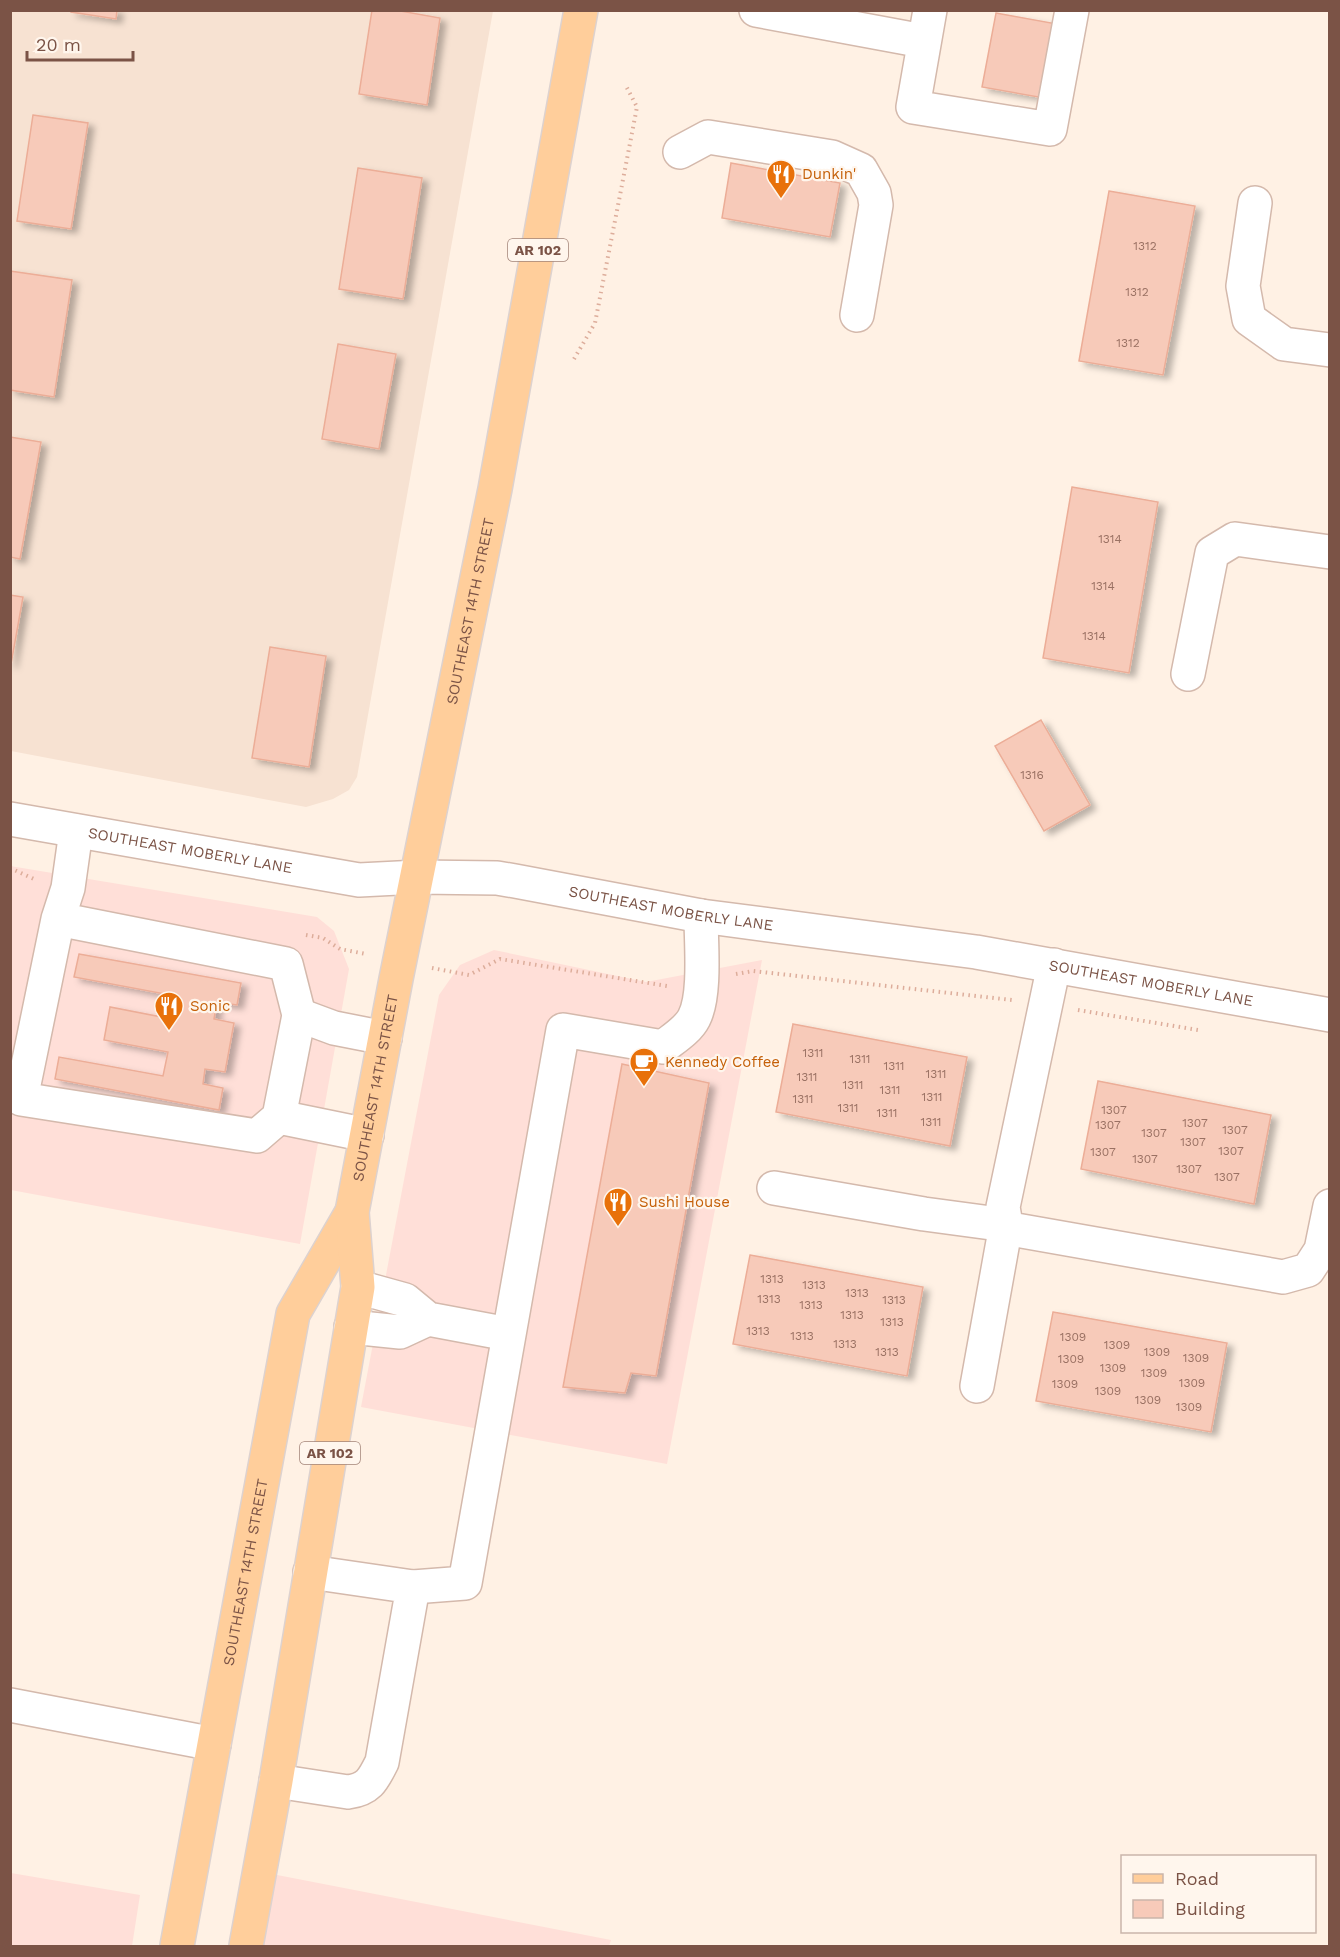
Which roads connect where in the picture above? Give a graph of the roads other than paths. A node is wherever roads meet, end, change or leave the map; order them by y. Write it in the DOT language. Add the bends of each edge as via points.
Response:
graph roads {
  1 [pos="581,10"];
  2 [pos="756,10"];
  3 [pos="1072,10"];
  4 [pos="926,26"];
  5 [pos="680,152"];
  6 [pos="1255,202"];
  7 [pos="857,315"];
  8 [pos="1329,350"];
  9 [pos="1329,552"];
  10 [pos="1188,674"];
  11 [pos="10,819"];
  12 [pos="76,831"];
  13 [pos="418,877"];
  14 [pos="701,916"];
  15 [pos="58,919"];
  16 [pos="1053,965"];
  17 [pos="299,1015"];
  18 [pos="1329,1015"];
  19 [pos="385,1038"];
  20 [pos="279,1117"];
  21 [pos="367,1135"];
  22 [pos="774,1188"];
  23 [pos="1329,1206"];
  24 [pos="352,1212"];
  25 [pos="1006,1225"];
  26 [pos="358,1287"];
  27 [pos="428,1319"];
  28 [pos="351,1327"];
  29 [pos="508,1334"];
  30 [pos="977,1386"];
  31 [pos="310,1572"];
  32 [pos="412,1587"];
  33 [pos="10,1705"];
  34 [pos="214,1744"];
  35 [pos="276,1781"];
  36 [pos="177,1947"];
  37 [pos="246,1947"];
  1 -- 13 [label="main road, SOUTHEAST 14TH STREET / AR 102" via="495,489"];
  2 -- 4 [label="street"];
  3 -- 4 [label="street" via="1050,129 913,107"];
  5 -- 7 [label="street" via="708,137 832,157 861,170 876,205"];
  6 -- 8 [label="street" via="1243,286 1249,319 1284,344"];
  9 -- 10 [label="street" via="1235,539 1212,553"];
  11 -- 12 [label="street, SOUTHEAST MOBERLY LANE"];
  12 -- 13 [label="street, SOUTHEAST MOBERLY LANE" via="359,880"];
  12 -- 15 [label="street" via="68,888"];
  13 -- 14 [label="street, SOUTHEAST MOBERLY LANE" via="497,878"];
  13 -- 19 [label="main road, SOUTHEAST 14TH STREET / AR 102"];
  14 -- 16 [label="street, SOUTHEAST MOBERLY LANE"];
  14 -- 29 [label="street" via="701,992 694,1018 684,1030 663,1047 563,1030"];
  15 -- 17 [label="street" via="286,964"];
  15 -- 20 [label="street" via="21,1099 257,1136"];
  16 -- 18 [label="street, SOUTHEAST MOBERLY LANE"];
  16 -- 25 [label="street" via="1003,1207"];
  17 -- 19 [label="street" via="334,1028"];
  17 -- 20 [label="street"];
  19 -- 21 [label="main road, SOUTHEAST 14TH STREET / AR 102"];
  20 -- 21 [label="street"];
  21 -- 24 [label="main road, SOUTHEAST 14TH STREET / AR 102"];
  22 -- 25 [label="street" via="924,1215"];
  23 -- 25 [label="street" via="1321,1250 1308,1270 1283,1277 1016,1230"];
  24 -- 26 [label="main road, SOUTHEAST 14TH STREET / AR 102"];
  24 -- 34 [label="main road, SOUTHEAST 14TH STREET / AR 102" via="293,1314"];
  25 -- 30 [label="street"];
  26 -- 27 [label="street" via="405,1300"];
  26 -- 28 [label="main road, SOUTHEAST 14TH STREET / AR 102"];
  27 -- 28 [label="street" via="400,1332"];
  27 -- 29 [label="street"];
  28 -- 31 [label="main road, SOUTHEAST 14TH STREET / AR 102"];
  29 -- 32 [label="street" via="465,1583"];
  31 -- 32 [label="street"];
  31 -- 35 [label="main road, SOUTHEAST 14TH STREET / AR 102"];
  32 -- 35 [label="street" via="382,1762 373,1781 360,1790 348,1792"];
  33 -- 34 [label="street"];
  34 -- 36 [label="main road, SOUTHEAST 14TH STREET / AR 102"];
  35 -- 37 [label="main road, SOUTHEAST 14TH STREET / AR 102"];
}
